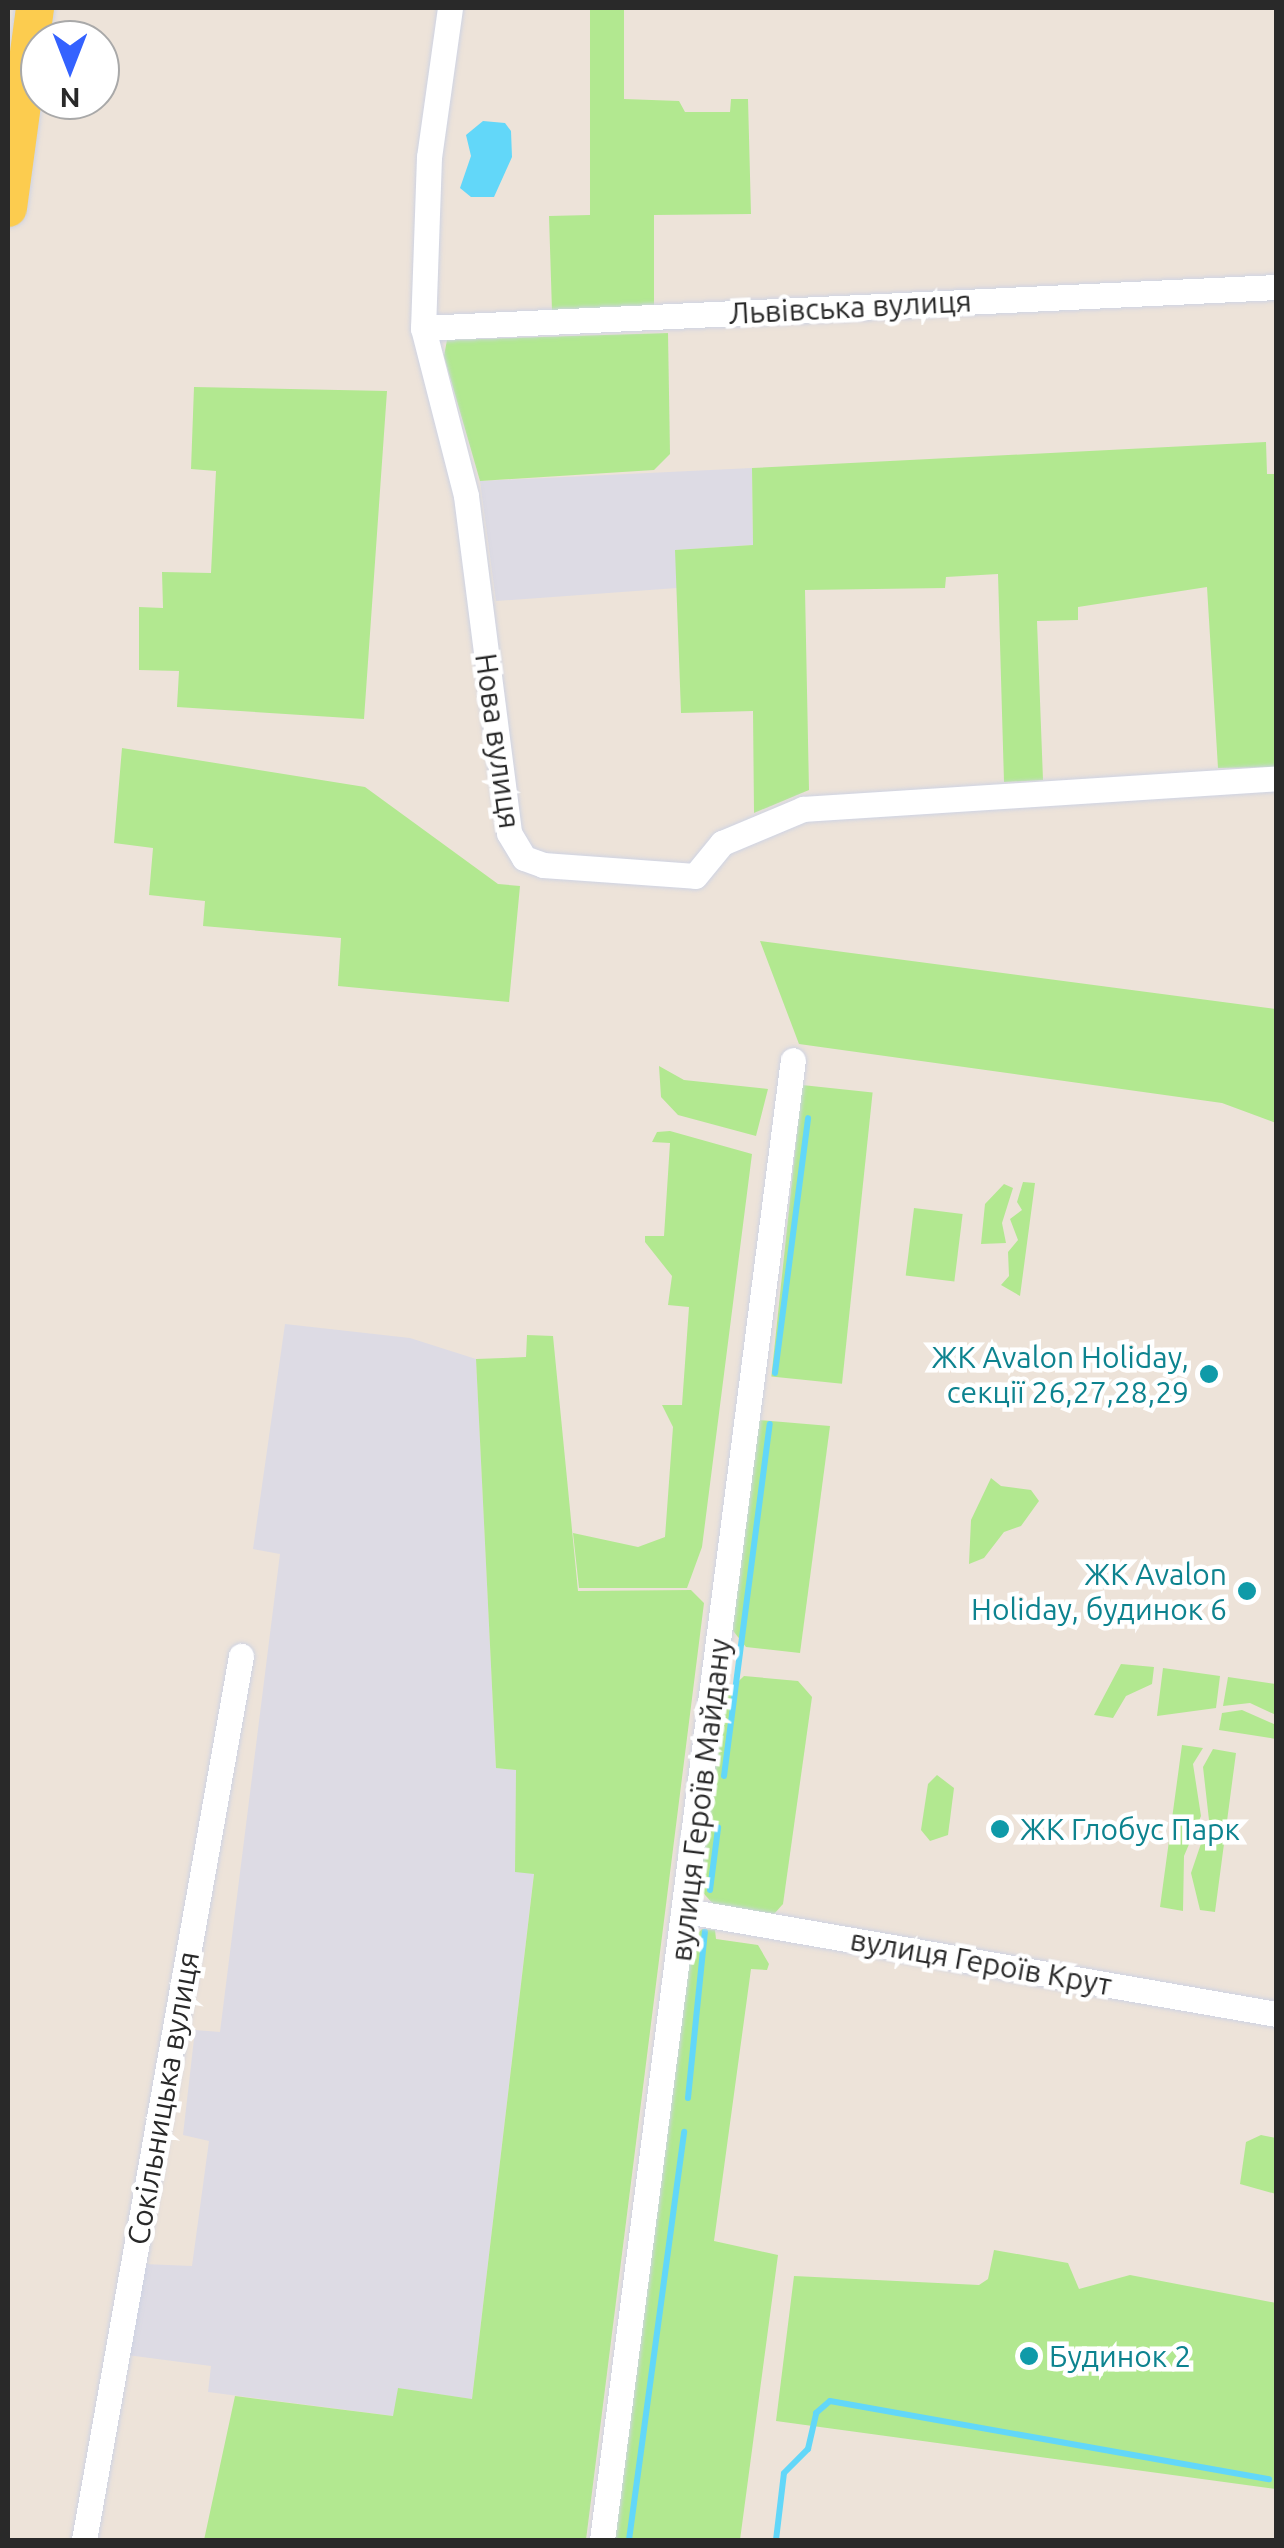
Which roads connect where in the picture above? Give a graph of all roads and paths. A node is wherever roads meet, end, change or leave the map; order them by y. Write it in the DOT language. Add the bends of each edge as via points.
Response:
graph roads {
  1 [pos="35,8"];
  2 [pos="450,8"];
  3 [pos="14,118"];
  4 [pos="8,208"];
  5 [pos="1276,287"];
  6 [pos="423,328"];
  7 [pos="1276,778"];
  8 [pos="793,1060"];
  9 [pos="242,1656"];
  10 [pos="686,1911"];
  11 [pos="1276,2014"];
  12 [pos="84,2540"];
  13 [pos="602,2540"];
  1 -- 3 [label="main road"];
  2 -- 6 [label="street" via="429,157"];
  3 -- 4 [label="main road"];
  5 -- 6 [label="street, Львівська вулиця"];
  6 -- 7 [label="street, Нова вулиця" via="466,496 509,833 517,851 533,862 695,876 722,843 803,809"];
  8 -- 10 [label="street, вулиця Героїв Майдану"];
  9 -- 12 [label="street, Сокільницька вулиця"];
  10 -- 11 [label="street, вулиця Героїв Крут"];
  10 -- 13 [label="street, вулиця Героїв Майдану"];
}
